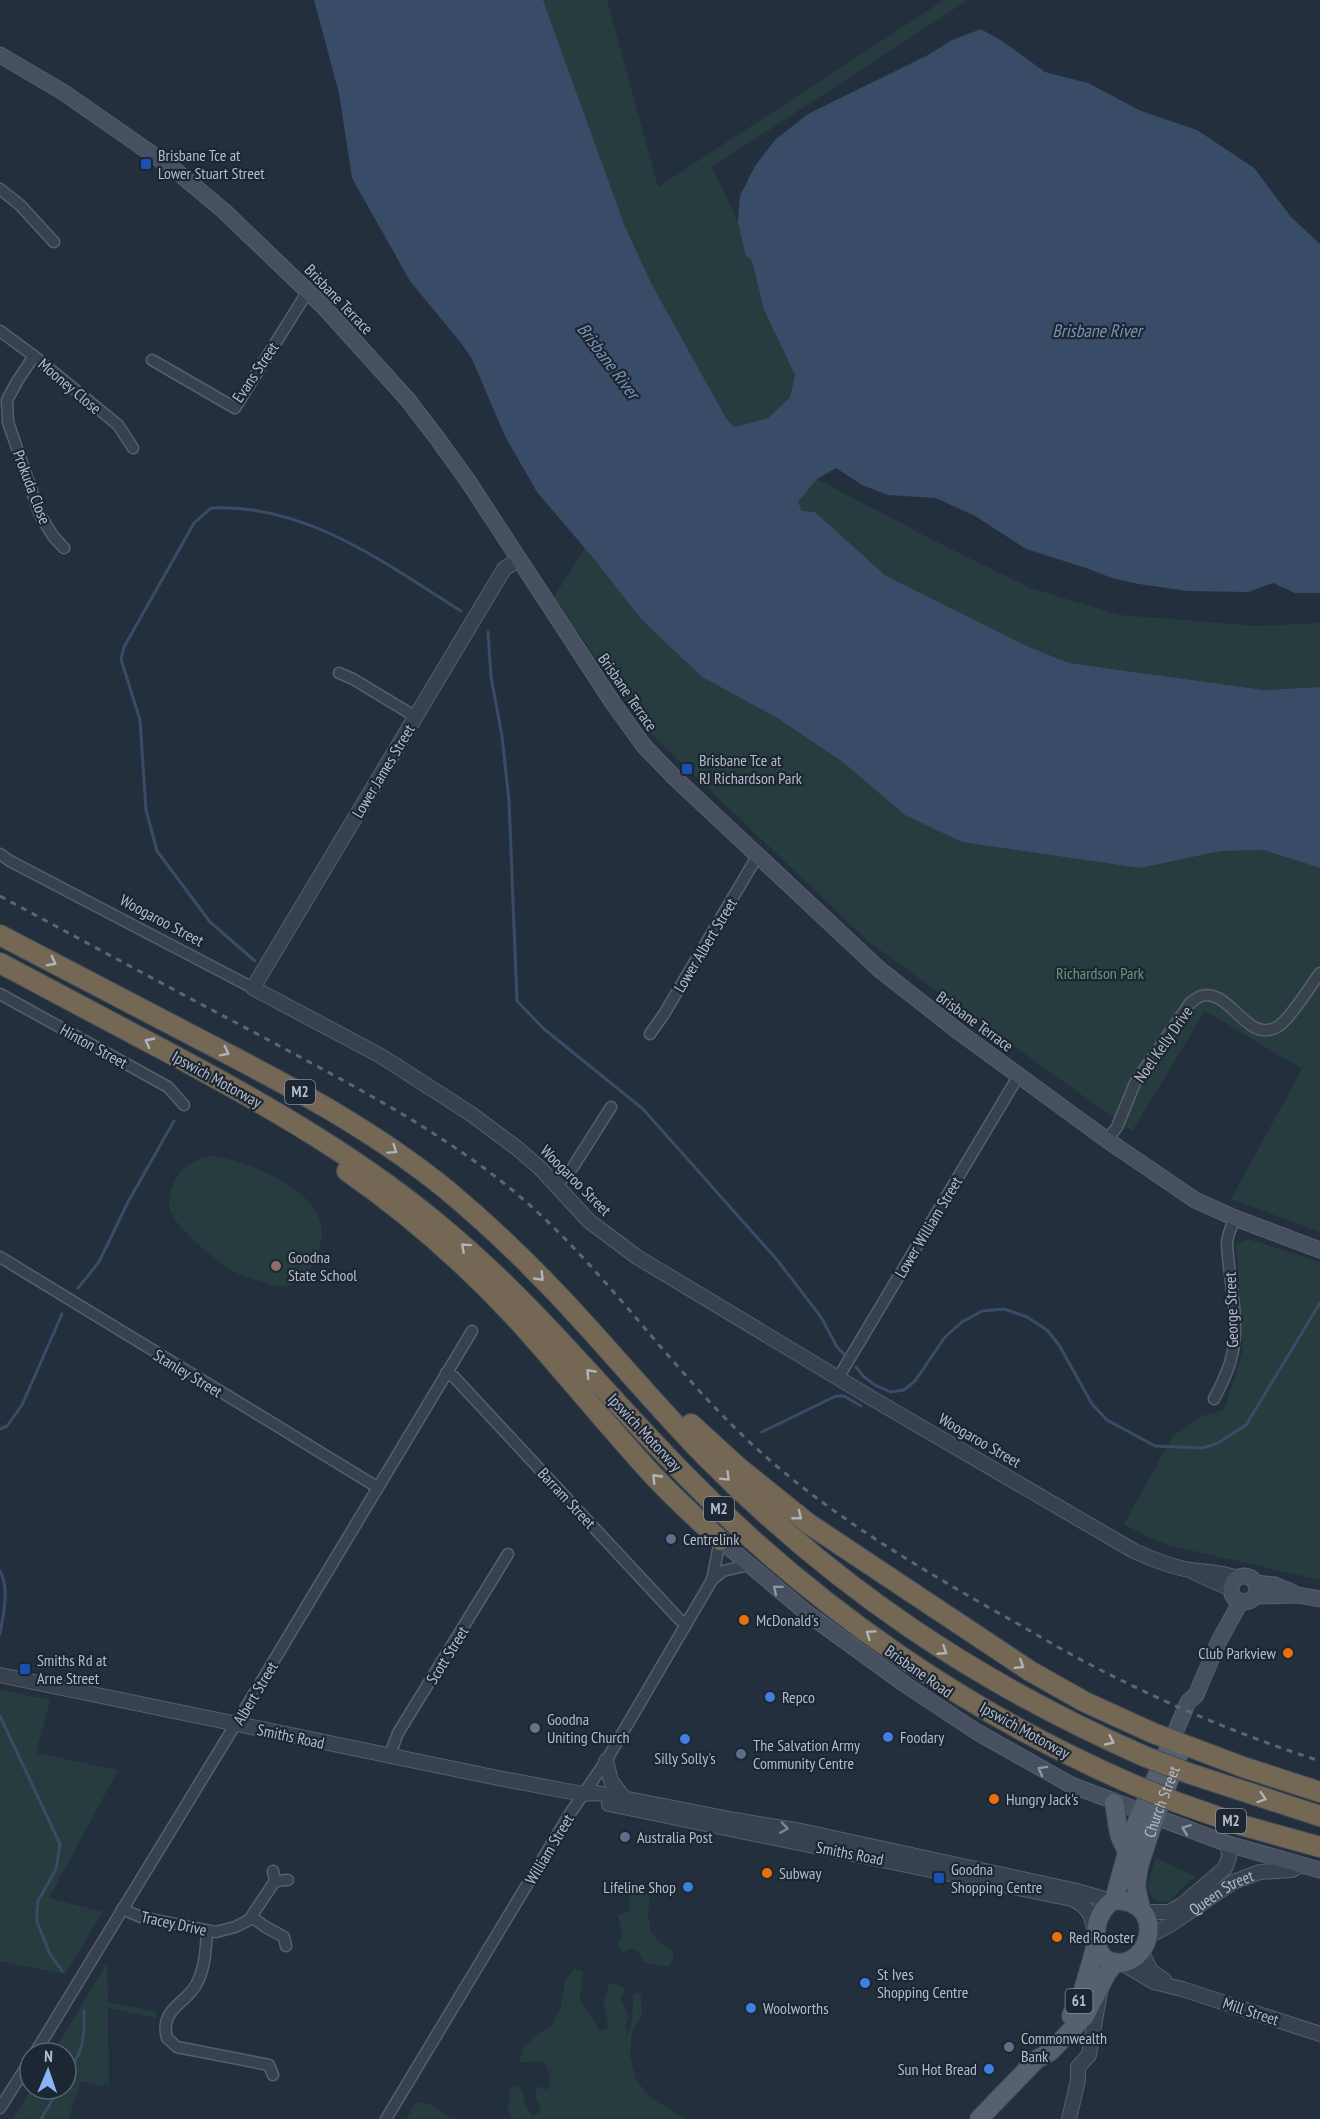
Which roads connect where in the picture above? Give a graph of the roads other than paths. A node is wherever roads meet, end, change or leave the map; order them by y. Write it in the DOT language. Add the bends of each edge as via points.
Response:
graph roads {
  1 [pos="0,55"];
  2 [pos="0,189"];
  3 [pos="54,242"];
  4 [pos="308,291"];
  5 [pos="0,331"];
  6 [pos="34,356"];
  7 [pos="152,360"];
  8 [pos="133,448"];
  9 [pos="64,549"];
  10 [pos="519,559"];
  11 [pos="339,673"];
  12 [pos="416,717"];
  13 [pos="0,854"];
  14 [pos="758,855"];
  15 [pos="0,935"];
  16 [pos="0,963"];
  17 [pos="1320,973"];
  18 [pos="254,988"];
  19 [pos="0,994"];
  20 [pos="650,1034"];
  21 [pos="1019,1075"];
  22 [pos="238,1090"];
  23 [pos="184,1105"];
  24 [pos="611,1107"];
  25 [pos="1107,1140"];
  26 [pos="556,1186"];
  27 [pos="1235,1218"];
  28 [pos="1320,1250"];
  29 [pos="0,1257"];
  30 [pos="472,1331"];
  31 [pos="446,1373"];
  32 [pos="838,1378"];
  33 [pos="1214,1399"];
  34 [pos="671,1420"];
  35 [pos="377,1488"];
  36 [pos="720,1540"];
  37 [pos="508,1554"];
  38 [pos="748,1566"];
  39 [pos="712,1580"];
  40 [pos="1244,1590"];
  41 [pos="1320,1599"];
  42 [pos="686,1625"];
  43 [pos="0,1675"];
  44 [pos="236,1725"];
  45 [pos="1177,1742"];
  46 [pos="389,1757"];
  47 [pos="606,1761"];
  48 [pos="1320,1792"];
  49 [pos="583,1794"];
  50 [pos="624,1798"];
  51 [pos="1114,1803"];
  52 [pos="1148,1815"];
  53 [pos="1320,1816"];
  54 [pos="1228,1844"];
  55 [pos="1320,1847"];
  56 [pos="1126,1850"];
  57 [pos="1301,1865"];
  58 [pos="1320,1870"];
  59 [pos="288,1880"];
  60 [pos="1112,1901"];
  61 [pos="122,1909"];
  62 [pos="1143,1911"];
  63 [pos="252,1917"];
  64 [pos="207,1931"];
  65 [pos="287,1939"];
  66 [pos="1095,1941"];
  67 [pos="1144,1944"];
  68 [pos="1119,1963"];
  69 [pos="1100,1985"];
  70 [pos="1182,1989"];
  71 [pos="1320,2034"];
  72 [pos="42,2041"];
  73 [pos="277,2056"];
  74 [pos="1037,2059"];
  75 [pos="18,2076"];
  76 [pos="4,2094"];
  77 [pos="0,2109"];
  78 [pos="386,2119"];
  79 [pos="979,2119"];
  80 [pos="1069,2119"];
  1 -- 4 [label="main road, Brisbane Terrace" via="63,92 175,170"];
  2 -- 3 [label="street"];
  4 -- 7 [label="street, Evans Street" via="235,408"];
  4 -- 10 [label="main road, Brisbane Terrace" via="408,400"];
  5 -- 6 [label="street, Mooney Close"];
  6 -- 8 [label="street, Mooney Close" via="118,425"];
  6 -- 9 [label="street, Prokuda Close" via="7,400 8,422 40,515"];
  10 -- 12 [label="street, Lower James Street" via="504,569"];
  10 -- 14 [label="main road, Brisbane Terrace" via="644,746"];
  11 -- 12 [label="street"];
  12 -- 18 [label="street, Lower James Street"];
  13 -- 18 [label="street, Woogaroo Street"];
  14 -- 20 [label="street, Lower Albert Street"];
  14 -- 21 [label="main road, Brisbane Terrace" via="902,988"];
  15 -- 34 [label="highway, Ipswich Motorway / M2, one-way" via="294,1088 401,1155 445,1188 514,1250"];
  22 -- 16 [label="highway, Ipswich Motorway / M2, one-way"];
  17 -- 25 [label="street, Noel Kelly Drive" via="1279,1027 1267,1031 1256,1028 1213,996 1200,996 1190,1003 1135,1083 1117,1127"];
  18 -- 26 [label="street, Woogaroo Street" via="441,1093 518,1149"];
  19 -- 23 [label="street, Hinton Street" via="168,1087"];
  21 -- 25 [label="main road, Brisbane Terrace"];
  21 -- 32 [label="street, Lower William Street"];
  36 -- 22 [label="highway, one-way" via="653,1475 521,1325 451,1255 356,1177 255,1112"];
  55 -- 22 [label="highway, Ipswich Motorway / M2, one-way, bridge" via="1241,1825 1134,1785 1051,1746 918,1668 846,1617 728,1518 523,1301 450,1233 341,1151"];
  24 -- 26 [label="street" via="573,1167"];
  25 -- 27 [label="main road, Brisbane Terrace" via="1195,1200"];
  26 -- 32 [label="street, Woogaroo Street" via="589,1221 637,1257"];
  27 -- 28 [label="main road, Brisbane Terrace"];
  27 -- 33 [label="street, George Street" via="1227,1242 1234,1345 1228,1370"];
  29 -- 35 [label="street, Stanley Street"];
  30 -- 31 [label="street, Albert Street"];
  31 -- 35 [label="street, Albert Street"];
  31 -- 42 [label="street, Barram Street" via="454,1377"];
  32 -- 40 [label="street, Woogaroo Street" via="1129,1548"];
  34 -- 45 [label="highway, one-way" via="690,1423 809,1524 993,1648 1085,1702"];
  34 -- 53 [label="highway, Ipswich Motorway / M2, one-way, bridge" via="732,1484 828,1569 965,1665 1053,1714 1146,1757"];
  35 -- 44 [label="street, Albert Street"];
  36 -- 38 [label="main road, Brisbane Road"];
  36 -- 39 [label="street, William Street"];
  37 -- 46 [label="street, Scott Street" via="399,1733"];
  38 -- 39 [label="street" via="723,1571"];
  51 -- 38 [label="main road, Brisbane Road, one-way" via="1071,1785 976,1732 833,1633"];
  39 -- 42 [label="street, William Street"];
  40 -- 41 [label="main road, Woogaroo Street" via="1265,1583"];
  40 -- 45 [label="main road, Church Street"];
  42 -- 47 [label="street, William Street"];
  43 -- 44 [label="street, Smiths Road"];
  44 -- 46 [label="street, Smiths Road"];
  44 -- 61 [label="street, Albert Street"];
  45 -- 48 [label="highway"];
  45 -- 52 [label="main road, Church Street"];
  46 -- 49 [label="street, Smiths Road"];
  47 -- 49 [label="street, William Street"];
  47 -- 50 [label="street" via="611,1781"];
  49 -- 50 [label="street, Smiths Road" via="597,1792"];
  49 -- 66 [label="street, Smiths Road" via="592,1800 664,1816 1072,1899 1091,1915"];
  49 -- 78 [label="street, William Street"];
  50 -- 60 [label="street, Smiths Road, one-way" via="846,1840"];
  51 -- 52 [label="main road, Brisbane Road"];
  51 -- 56 [label="main road" via="1119,1839"];
  54 -- 52 [label="main road, Brisbane Road, one-way"];
  52 -- 56 [label="main road, Church Street"];
  52 -- 62 [label="main road, Church Street" via="1136,1883"];
  54 -- 57 [label="main road, Brisbane Road"];
  54 -- 62 [label="street, Queen Street" via="1225,1868 1183,1904 1169,1912"];
  56 -- 60 [label="main road, Church Street"];
  57 -- 58 [label="main road, Brisbane Road"];
  57 -- 67 [label="street, Queen Street" via="1292,1870 1260,1872 1233,1882"];
  59 -- 63 [label="street" via="274,1876"];
  60 -- 62 [label="main road" via="1127,1901"];
  60 -- 66 [label="main road, 61" via="1101,1917"];
  61 -- 64 [label="street, Tracey Drive"];
  61 -- 72 [label="street, Albert Street"];
  62 -- 67 [label="main road" via="1149,1925"];
  63 -- 64 [label="street, Tracey Drive" via="226,1930"];
  63 -- 65 [label="street"];
  64 -- 73 [label="street" via="197,1983 172,2010 165,2029 167,2038 177,2046 271,2070"];
  66 -- 68 [label="main road" via="1101,1955"];
  66 -- 74 [label="main road, 61" via="1073,2015"];
  67 -- 68 [label="main road, 61" via="1134,1959"];
  67 -- 70 [label="street, Mill Street" via="1151,1971"];
  68 -- 69 [label="main road, 61"];
  68 -- 70 [label="street, Mill Street" via="1154,1982"];
  69 -- 74 [label="main road, 61" via="1085,2016 1050,2052"];
  69 -- 80 [label="street" via="1089,2055 1078,2067"];
  70 -- 71 [label="street, Mill Street"];
  74 -- 79 [label="main road, 61"];
  75 -- 76 [label="street"];
  76 -- 77 [label="street"];
}
